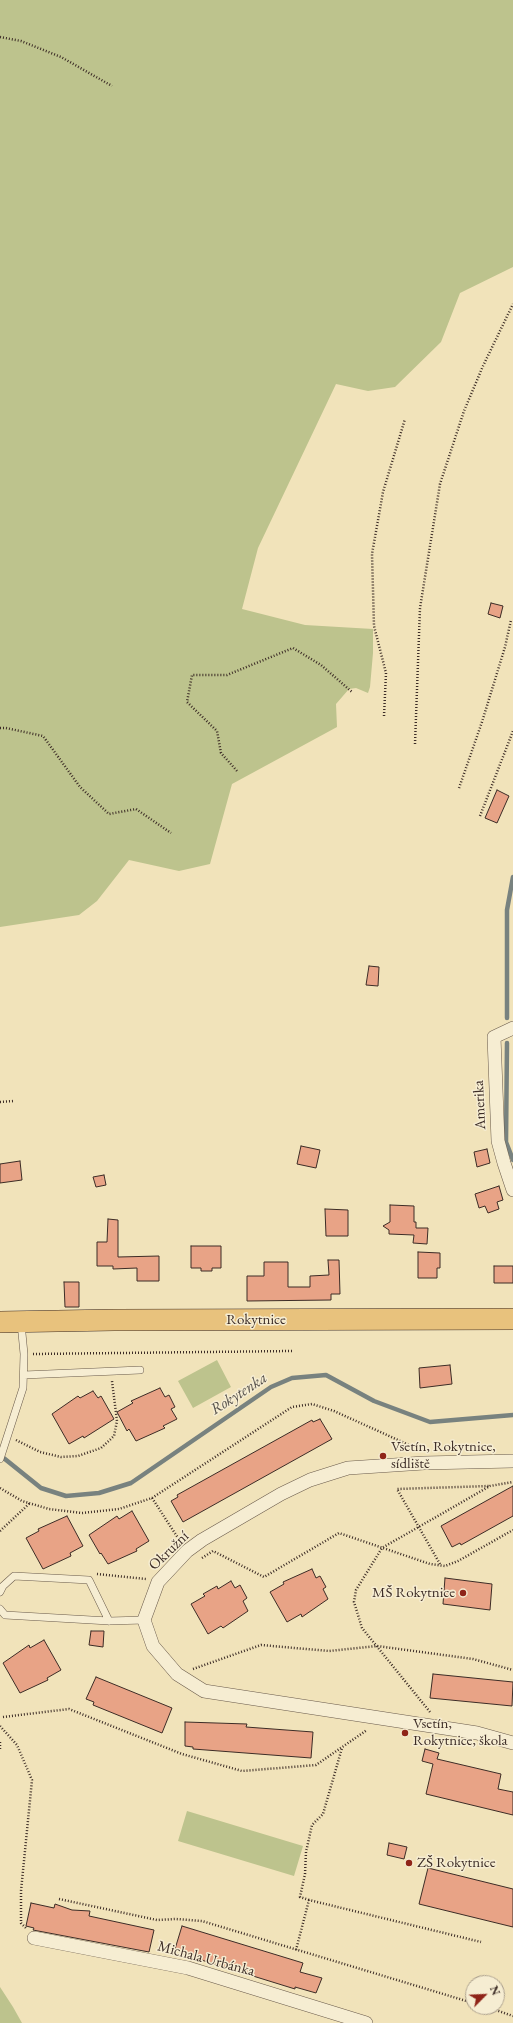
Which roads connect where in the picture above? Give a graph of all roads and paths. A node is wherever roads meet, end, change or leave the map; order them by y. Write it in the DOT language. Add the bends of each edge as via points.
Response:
graph roads {
  1 [pos="0,37"];
  2 [pos="112,86"];
  3 [pos="513,304"];
  4 [pos="405,419"];
  5 [pos="510,620"];
  6 [pos="352,692"];
  7 [pos="384,716"];
  8 [pos="0,728"];
  9 [pos="513,730"];
  10 [pos="415,744"];
  11 [pos="237,771"];
  12 [pos="459,788"];
  13 [pos="480,816"];
  14 [pos="171,833"];
  15 [pos="513,1028"];
  16 [pos="14,1101"];
  17 [pos="0,1102"];
  18 [pos="513,1190"];
  19 [pos="513,1319"];
  20 [pos="0,1322"];
  21 [pos="21,1322"];
  22 [pos="292,1351"];
  23 [pos="24,1354"];
  24 [pos="140,1370"];
  25 [pos="111,1371"];
  26 [pos="24,1375"];
  27 [pos="8,1438"];
  28 [pos="0,1459"];
  29 [pos="513,1461"];
  30 [pos="424,1463"];
  31 [pos="513,1482"];
  32 [pos="490,1486"];
  33 [pos="0,1488"];
  34 [pos="152,1498"];
  35 [pos="30,1503"];
  36 [pos="418,1526"];
  37 [pos="513,1530"];
  38 [pos="0,1531"];
  39 [pos="382,1548"];
  40 [pos="187,1552"];
  41 [pos="440,1565"];
  42 [pos="0,1592"];
  43 [pos="0,1609"];
  44 [pos="144,1620"];
  45 [pos="109,1621"];
  46 [pos="377,1646"];
  47 [pos="513,1670"];
  48 [pos="177,1674"];
  49 [pos="431,1712"];
  50 [pos="372,1716"];
  51 [pos="3,1717"];
  52 [pos="0,1726"];
  53 [pos="0,1742"];
  54 [pos="513,1743"];
  55 [pos="342,1748"];
  56 [pos="0,1751"];
  57 [pos="59,1899"];
  58 [pos="309,1900"];
  59 [pos="34,1938"];
  60 [pos="481,1942"];
  61 [pos="296,1950"];
  62 [pos="465,2001"];
  63 [pos="366,2023"];
  1 -- 2 [label="path" via="21,41 61,57"];
  3 -- 10 [label="path" via="482,366 440,484 420,608"];
  4 -- 7 [label="path" via="383,492 372,554 374,626 386,673"];
  5 -- 12 [label="path" via="482,722"];
  6 -- 11 [label="path" via="321,665 293,648 227,675 192,675 187,702 217,731 221,753"];
  8 -- 14 [label="path" via="42,736 80,786 109,814 136,809"];
  9 -- 13 [label="path"];
  15 -- 18 [label="street, Amerika" via="494,1037 498,1141"];
  16 -- 17 [label="path"];
  19 -- 21 [label="main road, Rokytnice"];
  20 -- 21 [label="main road, Rokytnice"];
  21 -- 23 [label="lane"];
  22 -- 23 [label="path"];
  23 -- 26 [label="lane"];
  24 -- 25 [label="lane"];
  25 -- 26 [label="lane"];
  25 -- 27 [label="path" via="117,1421 114,1436 101,1448 78,1456 61,1457 40,1452"];
  26 -- 27 [label="lane" via="23,1388"];
  27 -- 28 [label="lane"];
  29 -- 30 [label="street, Okružní"];
  30 -- 34 [label="path" via="421,1450 334,1411 312,1404 292,1407"];
  30 -- 40 [label="street, Okružní" via="348,1468 310,1480 202,1540"];
  31 -- 32 [label="path"];
  32 -- 36 [label="path"];
  32 -- 36 [label="path" via="397,1489"];
  33 -- 35 [label="path"];
  34 -- 35 [label="path" via="119,1509 82,1513 50,1509"];
  34 -- 40 [label="path"];
  35 -- 38 [label="path"];
  36 -- 39 [label="path"];
  36 -- 41 [label="path"];
  37 -- 41 [label="path" via="458,1561"];
  39 -- 40 [label="path" via="339,1533 264,1577 213,1552 195,1563"];
  39 -- 41 [label="path"];
  39 -- 46 [label="path" via="356,1590 354,1602 362,1628"];
  40 -- 44 [label="street, Okružní" via="158,1582"];
  42 -- 45 [label="lane" via="14,1576 89,1580"];
  43 -- 45 [label="lane" via="5,1615"];
  44 -- 45 [label="lane"];
  44 -- 48 [label="street" via="153,1646"];
  46 -- 47 [label="path" via="473,1659"];
  46 -- 48 [label="path" via="330,1651 262,1645"];
  46 -- 49 [label="path"];
  48 -- 50 [label="street" via="204,1691"];
  50 -- 54 [label="street" via="477,1733"];
  50 -- 55 [label="path" via="367,1731"];
  51 -- 55 [label="path" via="69,1709 182,1754 242,1771 316,1765"];
  52 -- 59 [label="path" via="17,1745 32,1780 21,1891 21,1923"];
  53 -- 56 [label="path"];
  55 -- 58 [label="path" via="323,1814 312,1825 309,1838 306,1874 300,1897"];
  57 -- 61 [label="path" via="157,1920 202,1921"];
  58 -- 60 [label="path"];
  58 -- 61 [label="path"];
  59 -- 63 [label="street, Michala Urbánka" via="188,1968"];
  61 -- 62 [label="path"];
}
